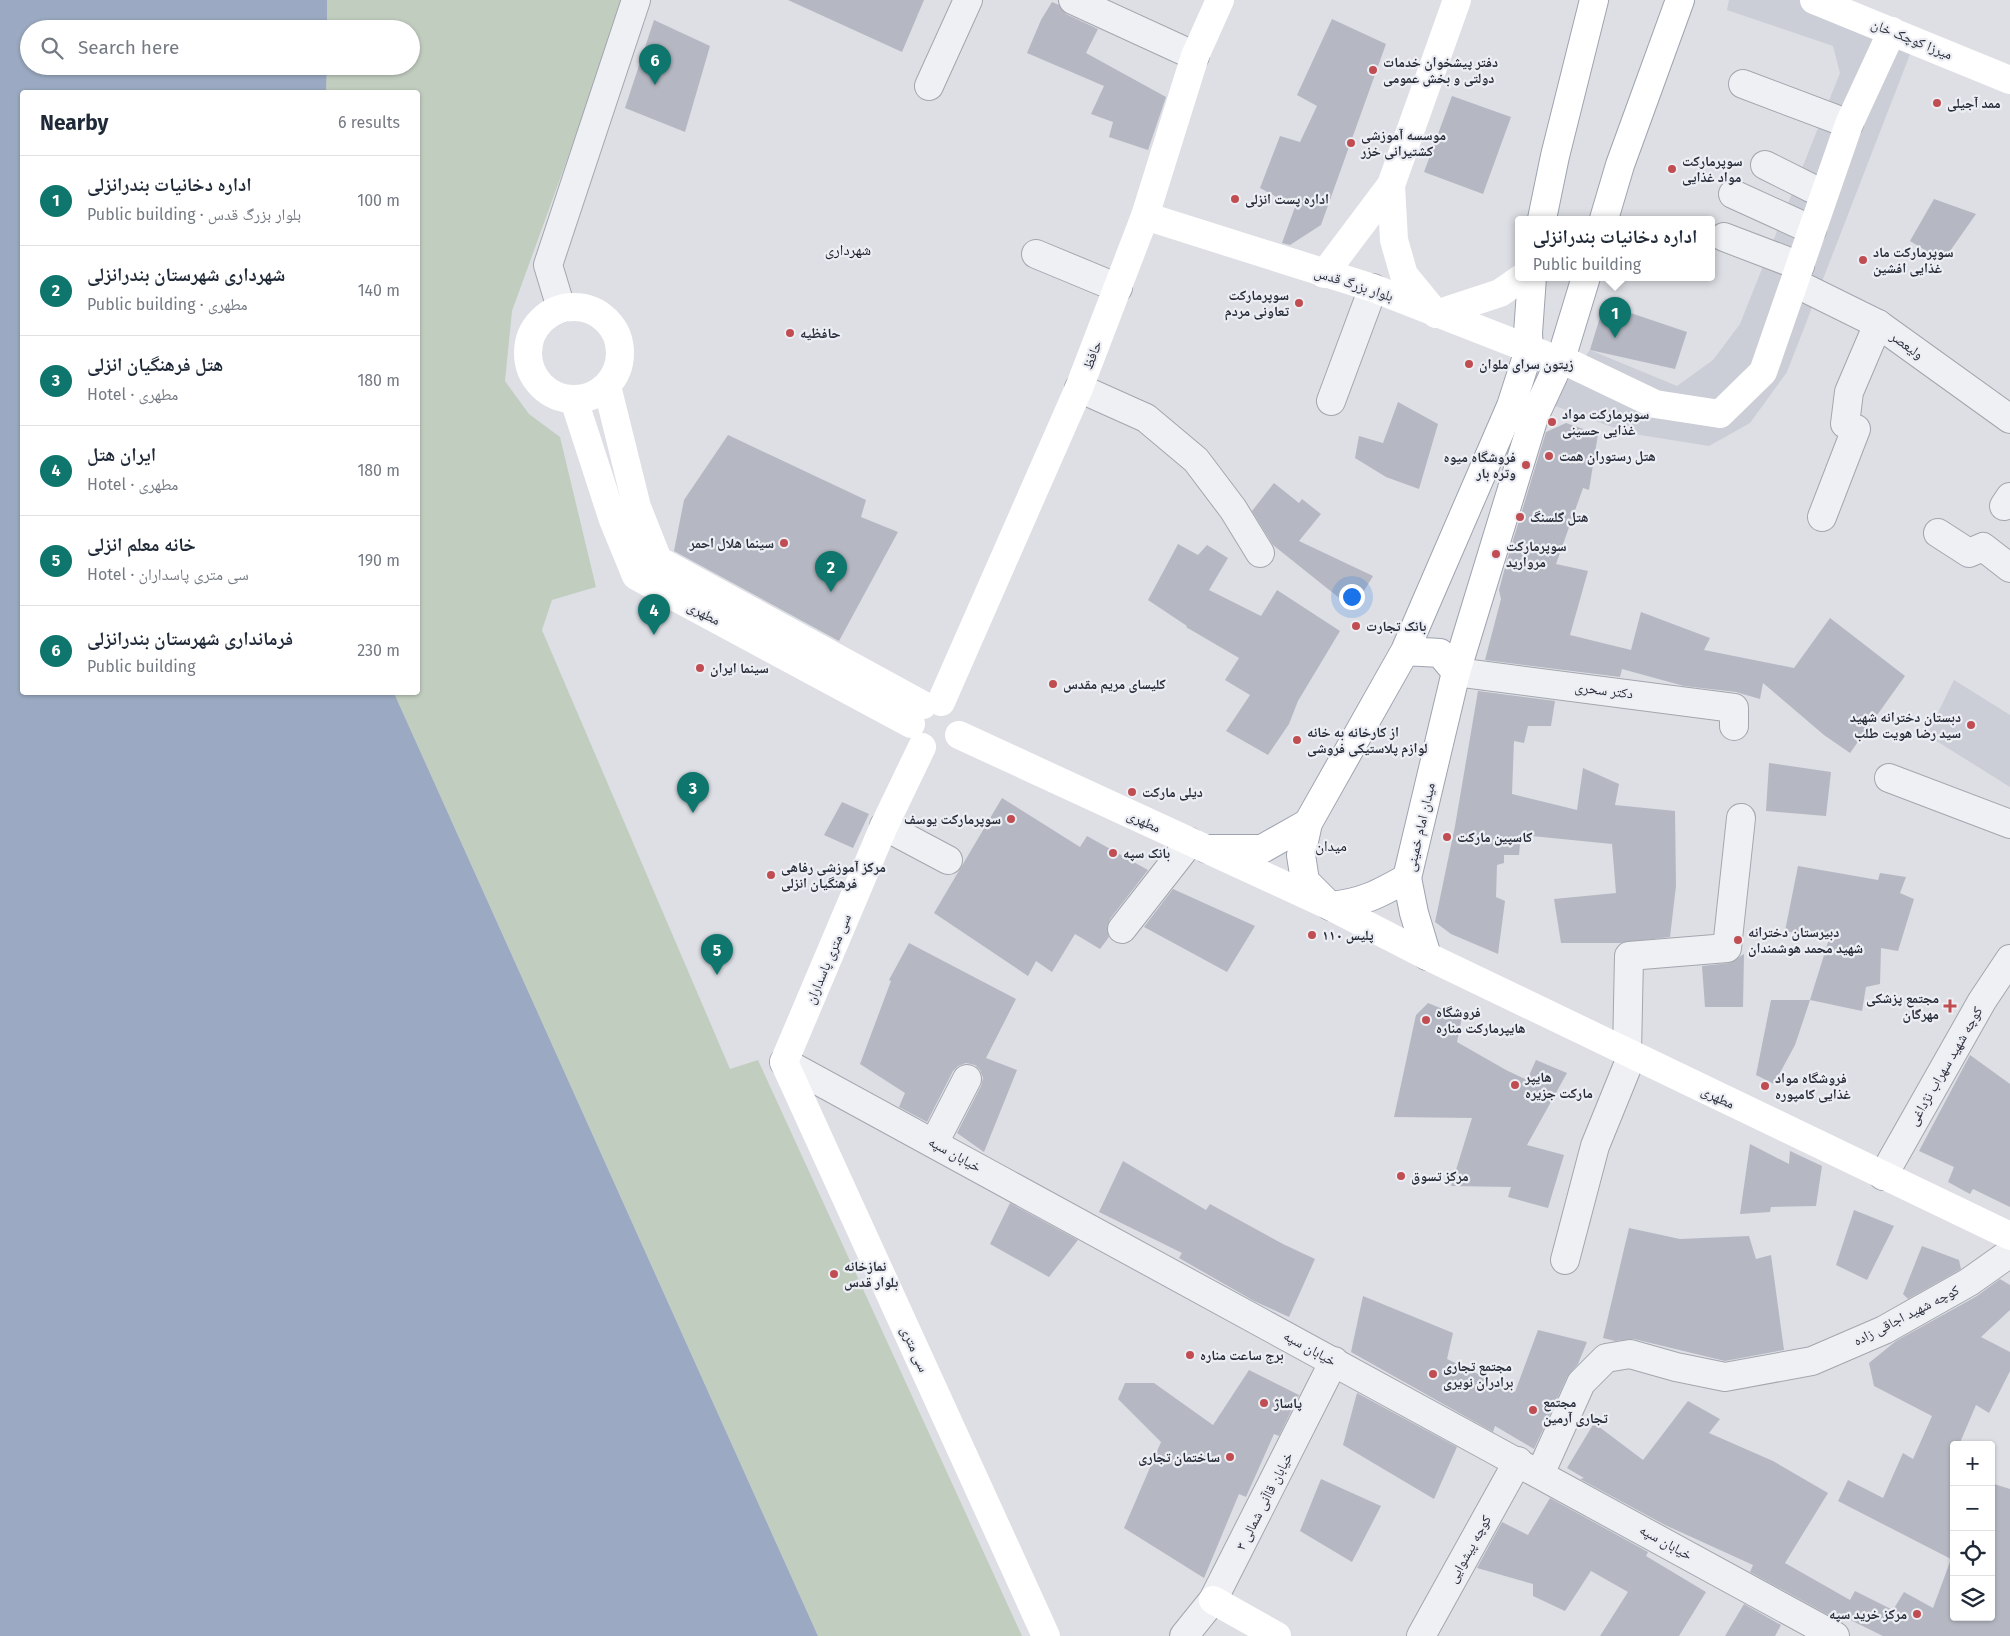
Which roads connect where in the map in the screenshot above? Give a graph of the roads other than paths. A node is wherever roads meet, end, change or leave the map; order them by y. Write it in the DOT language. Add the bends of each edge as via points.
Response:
graph roads {
  1 [pos="636,0"];
  2 [pos="968,0"];
  3 [pos="1073,0"];
  4 [pos="1220,0"];
  5 [pos="1457,0"];
  6 [pos="1680,0"];
  7 [pos="1814,0"];
  8 [pos="1592,5"];
  9 [pos="1892,31"];
  10 [pos="1195,56"];
  11 [pos="2010,80"];
  12 [pos="1743,84"];
  13 [pos="929,86"];
  14 [pos="1849,124"];
  15 [pos="1765,165"];
  16 [pos="1391,185"];
  17 [pos="1733,194"];
  18 [pos="1823,194"];
  19 [pos="1145,216"];
  20 [pos="1543,216"];
  21 [pos="1605,216"];
  22 [pos="1812,230"];
  23 [pos="1724,236"];
  24 [pos="1036,254"];
  25 [pos="1324,274"];
  26 [pos="1797,275"];
  27 [pos="1517,281"];
  28 [pos="1532,281"];
  29 [pos="1585,281"];
  30 [pos="1118,288"];
  31 [pos="1373,288"];
  32 [pos="561,308"];
  33 [pos="1436,314"];
  34 [pos="1878,324"];
  35 [pos="1529,350"];
  36 [pos="1561,360"];
  37 [pos="607,386"];
  38 [pos="1079,388"];
  39 [pos="574,400"];
  40 [pos="1331,401"];
  41 [pos="2010,420"];
  42 [pos="1822,517"];
  43 [pos="1938,533"];
  44 [pos="1260,553"];
  45 [pos="2010,568"];
  46 [pos="1405,651"];
  47 [pos="1456,672"];
  48 [pos="924,720"];
  49 [pos="1734,726"];
  50 [pos="959,735"];
  51 [pos="1889,778"];
  52 [pos="1741,818"];
  53 [pos="1308,823"];
  54 [pos="2010,824"];
  55 [pos="884,826"];
  56 [pos="1199,846"];
  57 [pos="948,860"];
  58 [pos="1408,878"];
  59 [pos="1330,906"];
  60 [pos="1122,928"];
  61 [pos="1427,956"];
  62 [pos="2010,959"];
  63 [pos="1630,1054"];
  64 [pos="784,1062"];
  65 [pos="967,1079"];
  66 [pos="934,1143"];
  67 [pos="1883,1176"];
  68 [pos="2010,1236"];
  69 [pos="2010,1253"];
  70 [pos="1565,1260"];
  71 [pos="1334,1362"];
  72 [pos="1529,1467"];
  73 [pos="1212,1600"];
  74 [pos="1799,1627"];
  75 [pos="1046,1636"];
  76 [pos="1184,1636"];
  77 [pos="1276,1636"];
  78 [pos="1420,1636"];
  79 [pos="1836,1636"];
  1 -- 32 [label="street" via="548,266"];
  2 -- 13 [label="street"];
  3 -- 10 [label="street"];
  4 -- 10 [label="street, حافظ"];
  5 -- 16 [label="street"];
  6 -- 21 [label="street"];
  7 -- 9 [label="street, میرزا کوچک خان"];
  8 -- 20 [label="street"];
  9 -- 11 [label="street, میرزا کوچک خان"];
  9 -- 14 [label="street"];
  10 -- 19 [label="street, حافظ"];
  12 -- 14 [label="street"];
  14 -- 18 [label="street"];
  15 -- 18 [label="street"];
  16 -- 25 [label="street"];
  16 -- 33 [label="street" via="1394,240 1404,274"];
  17 -- 22 [label="street"];
  18 -- 22 [label="street"];
  19 -- 25 [label="street, بلوار بزرگ قدس"];
  19 -- 30 [label="street, حافظ"];
  22 -- 26 [label="street"];
  23 -- 26 [label="street, ولیعصر"];
  24 -- 30 [label="street"];
  25 -- 31 [label="street, بلوار بزرگ قدس"];
  26 -- 34 [label="street, ولیعصر"];
  26 -- 36 [label="street, بلوار بزرگ قدس" via="1764,372 1720,414 1655,404"];
  27 -- 33 [label="street" via="1500,293"];
  28 -- 35 [label="street"];
  29 -- 36 [label="street, میدان امام خمینی"];
  30 -- 38 [label="street, حافظ"];
  31 -- 33 [label="street, بلوار بزرگ قدس"];
  31 -- 40 [label="street"];
  32 -- 37 [label="street" via="573,306 596,312 614,329 621,352 615,376"];
  32 -- 39 [label="street" via="540,321 533,330 527,354 529,366 541,387 551,394"];
  33 -- 35 [label="street, بلوار بزرگ قدس"];
  34 -- 41 [label="street, ولیعصر"];
  34 -- 42 [label="street" via="1849,392 1845,424 1856,429"];
  35 -- 36 [label="street, بلوار بزرگ قدس"];
  35 -- 46 [label="street" via="1511,406"];
  36 -- 47 [label="street, میدان امام خمینی" via="1534,417"];
  37 -- 39 [label="street" via="586,398"];
  37 -- 48 [label="street, مطهری" via="637,507 658,560"];
  38 -- 44 [label="street" via="1146,418 1196,460 1233,509"];
  38 -- 48 [label="street, حافظ"];
  39 -- 48 [label="street, مطهری" via="613,520 636,576"];
  43 -- 45 [label="street" via="1969,553 1983,547"];
  46 -- 47 [label="street" via="1440,653"];
  46 -- 53 [label="street"];
  47 -- 49 [label="street, دکتر سحری" via="1734,708"];
  47 -- 58 [label="street, میدان امام خمینی"];
  48 -- 50 [label="street" via="951,707 960,725"];
  48 -- 50 [label="street" via="932,750 943,750"];
  48 -- 55 [label="street, سی متری پاسداران"];
  50 -- 56 [label="street, مطهری"];
  51 -- 54 [label="street"];
  52 -- 63 [label="street" via="1727,948 1629,956"];
  53 -- 56 [label="street" via="1262,849"];
  53 -- 59 [label="street" via="1301,855 1305,881"];
  55 -- 57 [label="street"];
  55 -- 64 [label="street, سی متری پاسداران"];
  56 -- 59 [label="street, مطهری"];
  56 -- 60 [label="street"];
  58 -- 59 [label="street, میدان امام خمینی" via="1354,904"];
  58 -- 61 [label="street"];
  59 -- 61 [label="street, مطهری"];
  61 -- 63 [label="street, مطهری"];
  62 -- 67 [label="street, کوچه شهید سهراب نژداغی" via="1982,1001"];
  63 -- 67 [label="street, مطهری"];
  63 -- 70 [label="street" via="1595,1146"];
  64 -- 66 [label="street, خیابان سپه"];
  64 -- 75 [label="street, سی متری"];
  65 -- 66 [label="street"];
  66 -- 71 [label="street, خیابان سپه"];
  67 -- 68 [label="street, مطهری"];
  69 -- 72 [label="street, کوچه شهید اجاقی زاده" via="1969,1282 1884,1330 1812,1360 1725,1377 1630,1354 1606,1358 1580,1383"];
  71 -- 72 [label="street, خیابان سپه"];
  71 -- 73 [label="street, خیابان قاآنی شمالی ۳"];
  72 -- 74 [label="street, خیابان سپه"];
  72 -- 78 [label="street, کوچه پیشوایی"];
  73 -- 76 [label="street, خیابان قاآنی شمالی ۳"];
  73 -- 77 [label="street"];
  74 -- 79 [label="street, خیابان سپه"];
}
